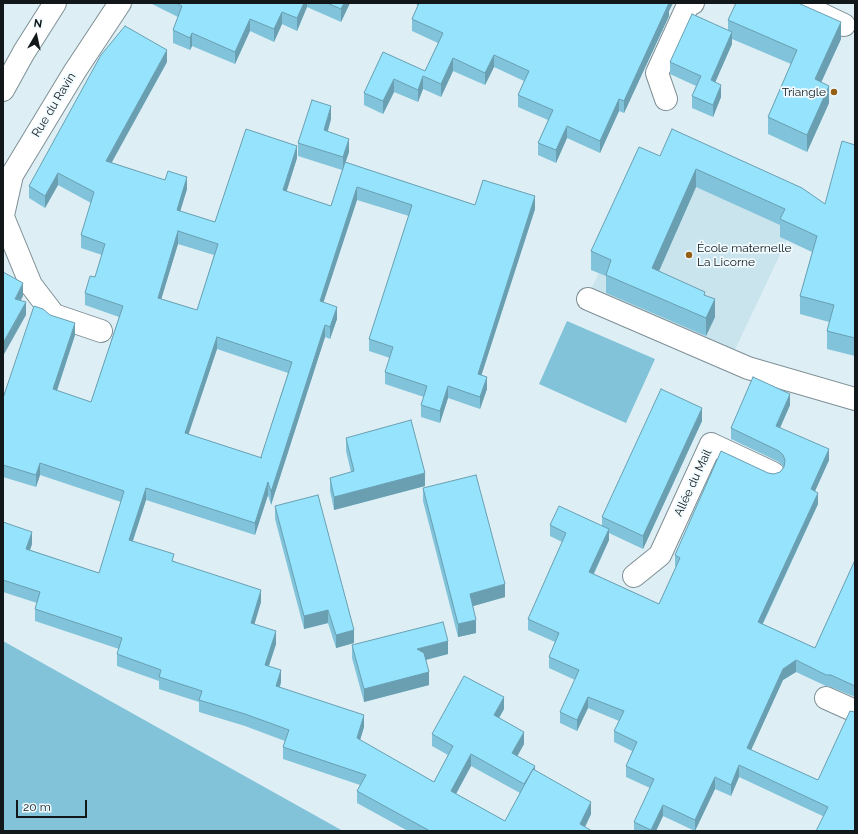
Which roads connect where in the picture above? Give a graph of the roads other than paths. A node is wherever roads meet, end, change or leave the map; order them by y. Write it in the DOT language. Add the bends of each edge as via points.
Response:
graph roads {
  1 [pos="55,3"];
  2 [pos="120,3"];
  3 [pos="693,3"];
  4 [pos="798,3"];
  5 [pos="844,24"];
  6 [pos="3,90"];
  7 [pos="666,99"];
  8 [pos="3,216"];
  9 [pos="588,299"];
  10 [pos="101,332"];
  11 [pos="855,399"];
  12 [pos="773,473"];
  13 [pos="634,576"];
  14 [pos="826,698"];
  15 [pos="855,711"];
  1 -- 6 [label="street"];
  2 -- 8 [label="street, Rue du Ravin" via="12,175"];
  3 -- 7 [label="street" via="688,5 657,73"];
  4 -- 5 [label="street"];
  8 -- 10 [label="street, Rue du Ravin" via="32,285 54,314"];
  9 -- 11 [label="street" via="748,368"];
  12 -- 13 [label="street, Allée du Mail" via="711,444 660,555"];
  14 -- 15 [label="street"];
}
